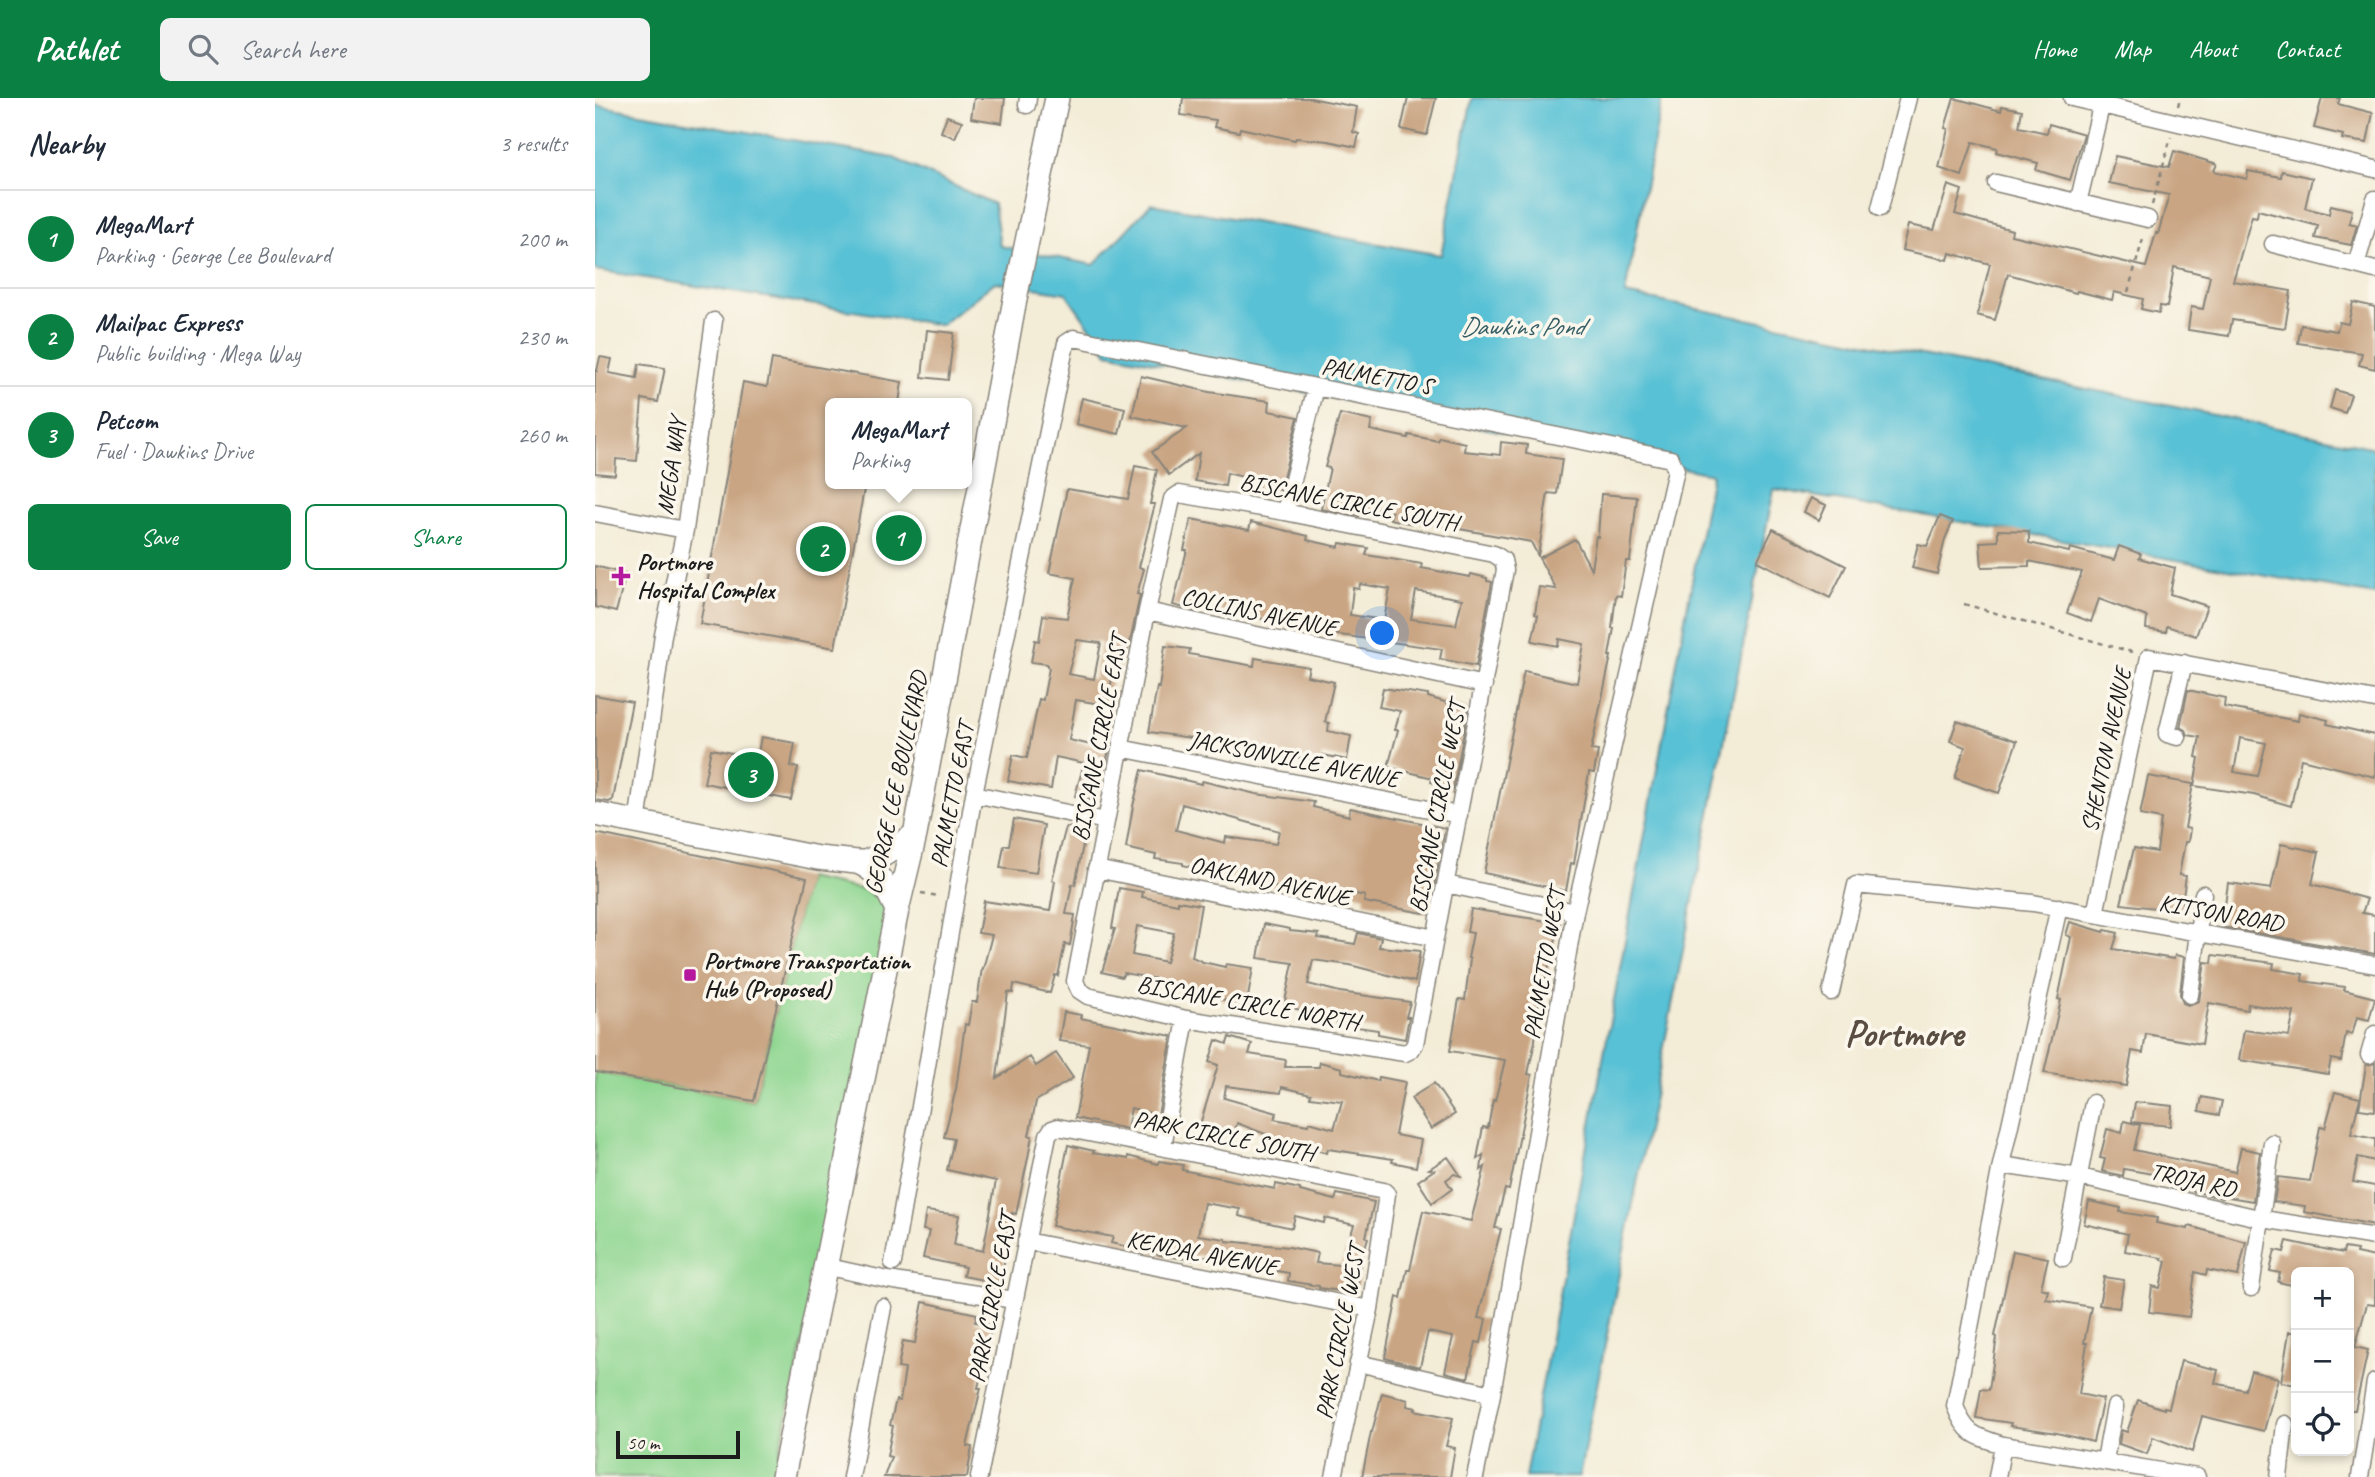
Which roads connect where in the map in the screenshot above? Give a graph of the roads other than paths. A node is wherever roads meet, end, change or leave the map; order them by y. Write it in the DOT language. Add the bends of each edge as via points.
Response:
graph roads {
  1 [pos="1056,98"];
  2 [pos="1908,98"];
  3 [pos="2071,98"];
  4 [pos="2102,102"];
  5 [pos="2375,169"];
  6 [pos="1996,183"];
  7 [pos="2375,199"];
  8 [pos="2078,204"];
  9 [pos="1880,208"];
  10 [pos="2148,219"];
  11 [pos="2273,244"];
  12 [pos="2356,265"];
  13 [pos="2375,270"];
  14 [pos="714,321"];
  15 [pos="1069,340"];
  16 [pos="1316,387"];
  17 [pos="1674,463"];
  18 [pos="1175,496"];
  19 [pos="1285,512"];
  20 [pos="595,513"];
  21 [pos="685,530"];
  22 [pos="1505,570"];
  23 [pos="1147,611"];
  24 [pos="2184,663"];
  25 [pos="1484,685"];
  26 [pos="2375,700"];
  27 [pos="2178,737"];
  28 [pos="1120,748"];
  29 [pos="974,794"];
  30 [pos="595,814"];
  31 [pos="1459,815"];
  32 [pos="1106,821"];
  33 [pos="637,824"];
  34 [pos="915,835"];
  35 [pos="857,862"];
  36 [pos="1096,869"];
  37 [pos="1445,884"];
  38 [pos="2203,894"];
  39 [pos="900,900"];
  40 [pos="2059,907"];
  41 [pos="1575,912"];
  42 [pos="2095,914"];
  43 [pos="2197,931"];
  44 [pos="1435,938"];
  45 [pos="2375,965"];
  46 [pos="1079,990"];
  47 [pos="1831,992"];
  48 [pos="2190,995"];
  49 [pos="1186,1019"];
  50 [pos="2375,1034"];
  51 [pos="1411,1050"];
  52 [pos="2369,1055"];
  53 [pos="2092,1103"];
  54 [pos="1052,1129"];
  55 [pos="2272,1143"];
  56 [pos="1163,1146"];
  57 [pos="2001,1165"];
  58 [pos="2080,1177"];
  59 [pos="1387,1194"];
  60 [pos="2263,1219"];
  61 [pos="2375,1237"];
  62 [pos="1026,1241"];
  63 [pos="2063,1258"];
  64 [pos="893,1263"];
  65 [pos="824,1266"];
  66 [pos="2251,1288"];
  67 [pos="1014,1300"];
  68 [pos="883,1307"];
  69 [pos="1370,1309"];
  70 [pos="1358,1363"];
  71 [pos="2375,1382"];
  72 [pos="1492,1394"];
  73 [pos="2115,1407"];
  74 [pos="2285,1424"];
  75 [pos="2003,1445"];
  76 [pos="2105,1461"];
  77 [pos="783,1477"];
  78 [pos="851,1477"];
  79 [pos="979,1477"];
  80 [pos="1334,1477"];
  81 [pos="1475,1477"];
  82 [pos="1997,1477"];
  83 [pos="2197,1477"];
  84 [pos="2279,1477"];
  85 [pos="2360,1477"];
  1 -- 34 [label="main road, GEORGE LEE BOULEVARD"];
  2 -- 9 [label="street"];
  3 -- 4 [label="street"];
  4 -- 5 [label="street"];
  4 -- 8 [label="street"];
  6 -- 8 [label="street"];
  7 -- 12 [label="street"];
  8 -- 10 [label="street"];
  11 -- 12 [label="street"];
  12 -- 13 [label="street"];
  14 -- 21 [label="street, MEGA WAY"];
  15 -- 16 [label="street, PALMETTO S"];
  15 -- 29 [label="street, PALMETTO EAST"];
  16 -- 17 [label="street, PALMETTO S"];
  16 -- 19 [label="street"];
  17 -- 41 [label="street, PALMETTO WEST"];
  18 -- 19 [label="street, BISCANE CIRCLE SOUTH"];
  18 -- 23 [label="street, BISCANE CIRCLE EAST"];
  19 -- 22 [label="street, BISCANE CIRCLE SOUTH" via="1494,554 1503,560"];
  20 -- 21 [label="street"];
  21 -- 33 [label="street, MEGA WAY" via="663,635"];
  22 -- 25 [label="street, BISCANE CIRCLE WEST"];
  23 -- 25 [label="street, COLLINS AVENUE"];
  23 -- 28 [label="street, BISCANE CIRCLE EAST"];
  24 -- 26 [label="street, SHENTON AVENUE"];
  24 -- 27 [label="street" via="2167,734"];
  24 -- 42 [label="street, SHENTON AVENUE" via="2149,656"];
  25 -- 31 [label="street, BISCANE CIRCLE WEST"];
  28 -- 31 [label="street, JACKSONVILLE AVENUE"];
  28 -- 32 [label="street, BISCANE CIRCLE EAST"];
  29 -- 32 [label="street"];
  29 -- 64 [label="street, PALMETTO EAST"];
  30 -- 33 [label="main road"];
  31 -- 37 [label="street, BISCANE CIRCLE WEST"];
  32 -- 36 [label="street, BISCANE CIRCLE EAST"];
  33 -- 35 [label="main road"];
  34 -- 35 [label="main road" via="883,855"];
  34 -- 39 [label="main road, GEORGE LEE BOULEVARD"];
  35 -- 39 [label="main road"];
  36 -- 44 [label="street, OAKLAND AVENUE"];
  36 -- 46 [label="street, BISCANE CIRCLE EAST" via="1075,981"];
  37 -- 41 [label="street"];
  37 -- 44 [label="street, BISCANE CIRCLE WEST"];
  38 -- 43 [label="street"];
  39 -- 65 [label="main road, GEORGE LEE BOULEVARD"];
  40 -- 42 [label="street, KITSON ROAD"];
  40 -- 47 [label="street, KITSON ROAD" via="1856,885"];
  40 -- 57 [label="street"];
  41 -- 72 [label="street, PALMETTO WEST"];
  42 -- 43 [label="street, KITSON ROAD"];
  43 -- 45 [label="street, KITSON ROAD"];
  43 -- 48 [label="street"];
  44 -- 51 [label="street, BISCANE CIRCLE WEST"];
  46 -- 49 [label="street, BISCANE CIRCLE NORTH"];
  49 -- 51 [label="street, BISCANE CIRCLE NORTH" via="1405,1053"];
  49 -- 56 [label="street"];
  50 -- 52 [label="street"];
  53 -- 58 [label="street"];
  54 -- 56 [label="street, PARK CIRCLE SOUTH" via="1058,1126"];
  54 -- 62 [label="street, PARK CIRCLE EAST"];
  55 -- 60 [label="street"];
  56 -- 59 [label="street, PARK CIRCLE SOUTH"];
  57 -- 58 [label="street, TROJA RD"];
  57 -- 75 [label="street" via="1955,1406 1962,1425 1978,1437"];
  58 -- 60 [label="street, TROJA RD"];
  58 -- 63 [label="street"];
  59 -- 69 [label="street, PARK CIRCLE WEST"];
  60 -- 61 [label="street, TROJA RD"];
  60 -- 66 [label="street"];
  62 -- 67 [label="street, PARK CIRCLE EAST"];
  62 -- 69 [label="street, KENDAL AVENUE"];
  65 -- 67 [label="street"];
  65 -- 77 [label="main road, GEORGE LEE BOULEVARD"];
  67 -- 79 [label="street, PARK CIRCLE EAST"];
  68 -- 78 [label="street"];
  69 -- 70 [label="street, PARK CIRCLE WEST"];
  70 -- 72 [label="street"];
  70 -- 80 [label="street, PARK CIRCLE WEST"];
  71 -- 85 [label="street"];
  72 -- 81 [label="street, PALMETTO WEST"];
  73 -- 76 [label="street"];
  74 -- 84 [label="street"];
  75 -- 76 [label="street"];
  75 -- 82 [label="street"];
  76 -- 83 [label="street"];
}
